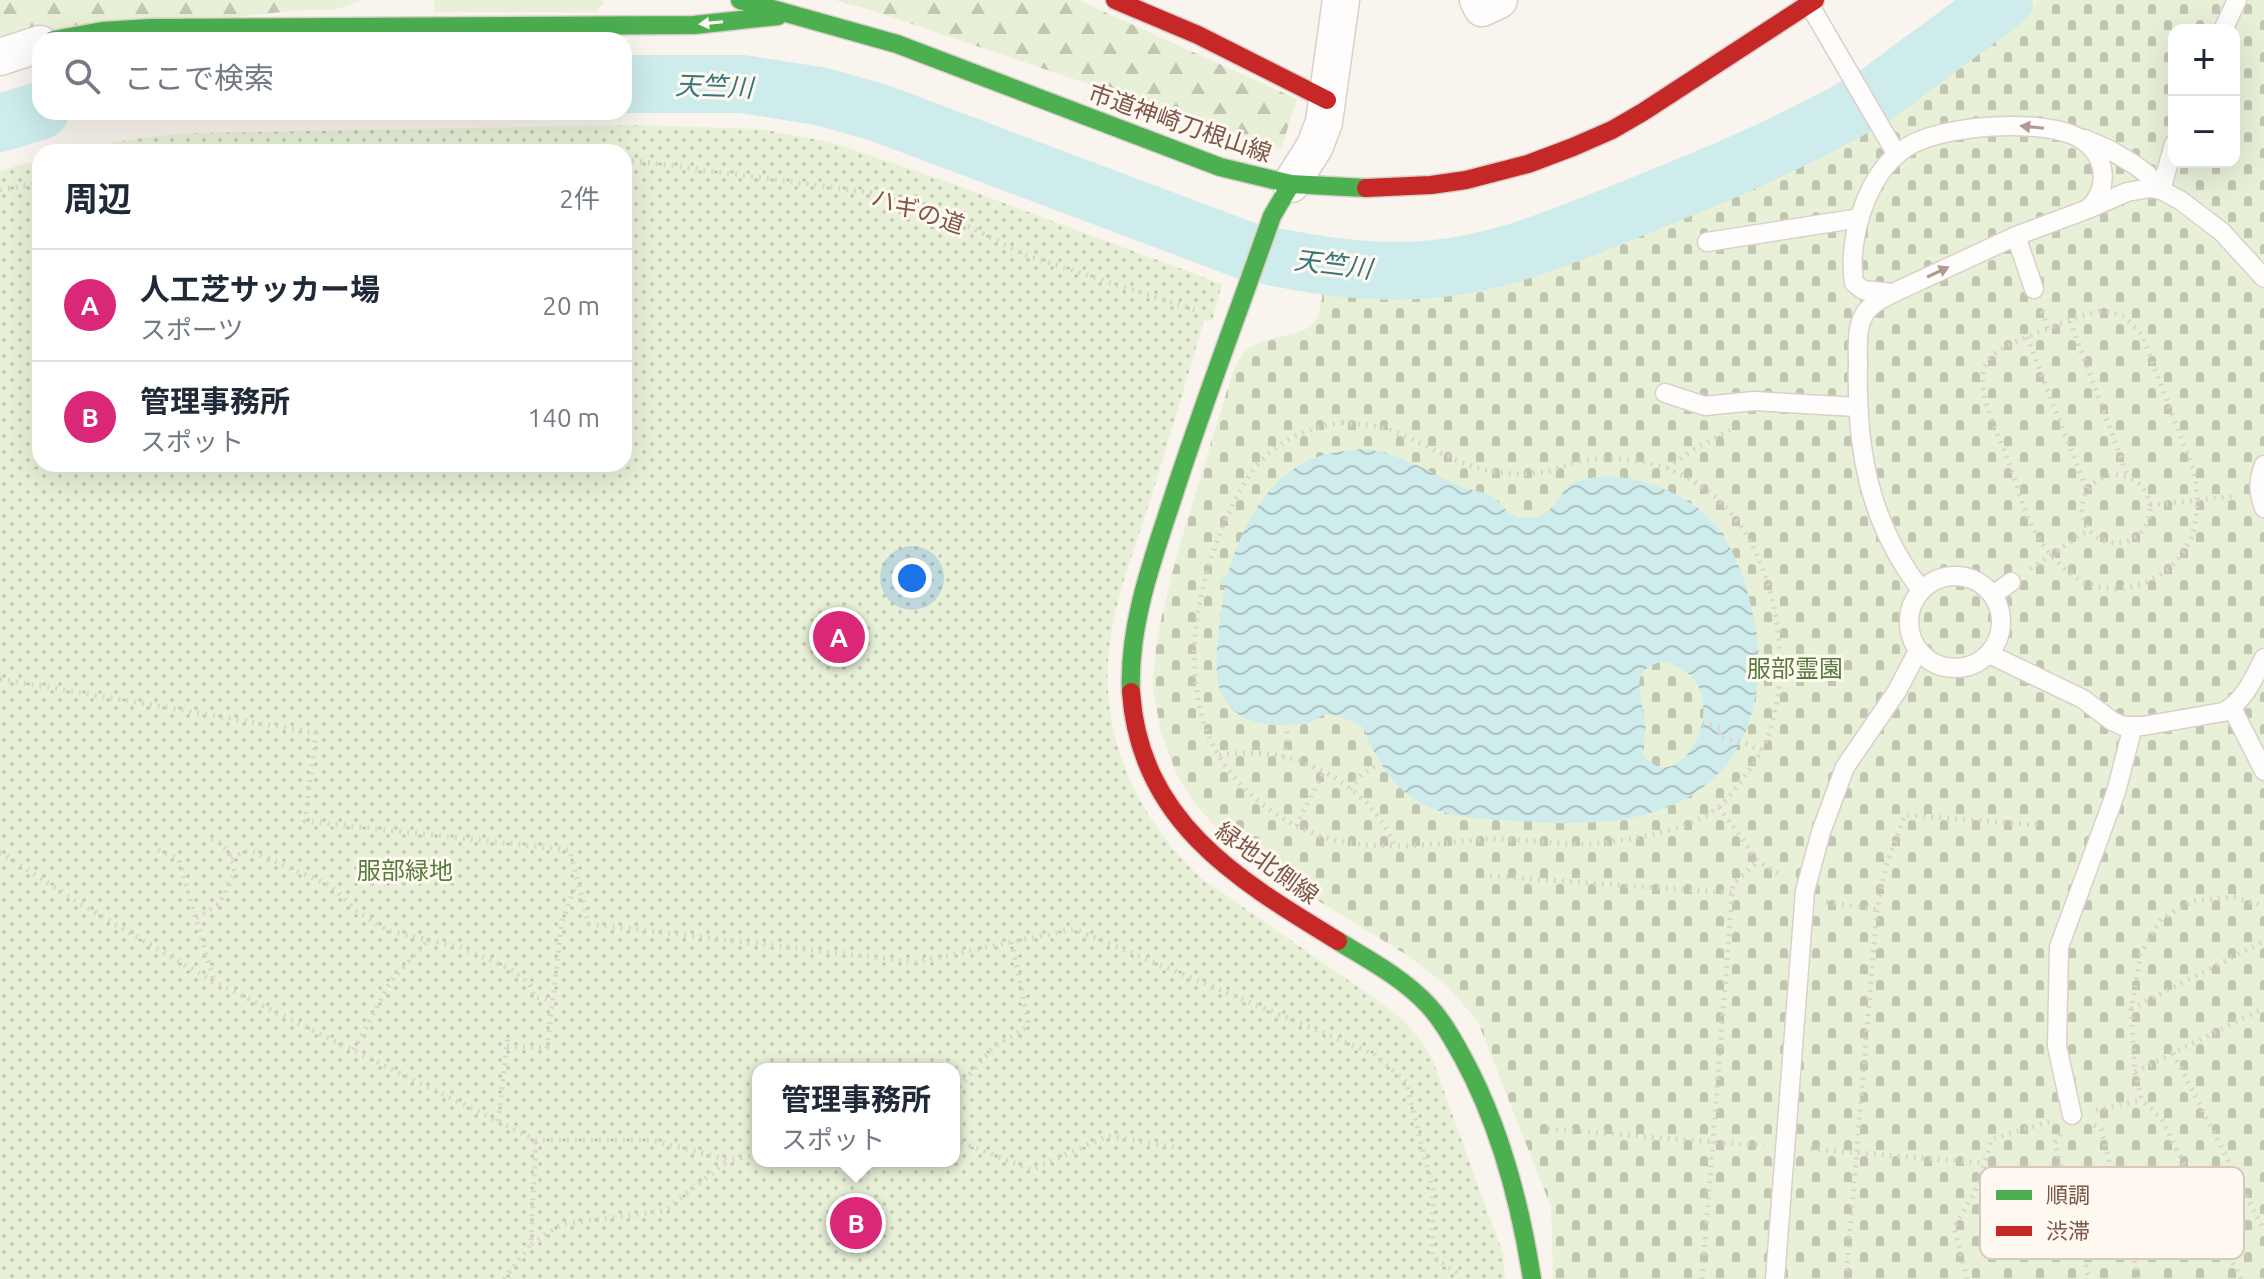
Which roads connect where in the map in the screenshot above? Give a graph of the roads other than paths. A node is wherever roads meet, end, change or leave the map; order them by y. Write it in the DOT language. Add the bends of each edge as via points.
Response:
graph roads {
  1 [pos="392,0"];
  2 [pos="740,0"];
  3 [pos="1115,0"];
  4 [pos="1341,0"];
  5 [pos="1478,0"];
  6 [pos="1499,0"];
  7 [pos="2237,0"];
  8 [pos="1812,2"];
  9 [pos="788,15"];
  10 [pos="2226,24"];
  11 [pos="355,27"];
  12 [pos="97,32"];
  13 [pos="32,47"];
  14 [pos="0,57"];
  15 [pos="1327,100"];
  16 [pos="2075,136"];
  17 [pos="1897,155"];
  18 [pos="2168,165"];
  19 [pos="1291,184"];
  20 [pos="2161,190"];
  21 [pos="2088,209"];
  22 [pos="1860,218"];
  23 [pos="2016,236"];
  24 [pos="1707,242"];
  25 [pos="2264,278"];
  26 [pos="1854,283"];
  27 [pos="2034,289"];
  28 [pos="1893,293"];
  29 [pos="1859,335"];
  30 [pos="1665,393"];
  31 [pos="1857,407"];
  32 [pos="2264,465"];
  33 [pos="2255,499"];
  34 [pos="2011,582"];
  35 [pos="1921,590"];
  36 [pos="1993,595"];
  37 [pos="1918,651"];
  38 [pos="1989,654"];
  39 [pos="2264,658"];
  40 [pos="2232,708"];
  41 [pos="2133,726"];
  42 [pos="2264,771"];
  43 [pos="2072,1115"];
  44 [pos="1532,1279"];
  45 [pos="1775,1279"];
  1 -- 11 [label="street" via="380,15"];
  2 -- 9 [label="street, 市道神崎刀根山線"];
  3 -- 15 [label="street"];
  4 -- 15 [label="street"];
  5 -- 6 [label="street" via="1482,8"];
  7 -- 10 [label="lane"];
  8 -- 17 [label="lane"];
  8 -- 19 [label="street, 市道神崎刀根山線" via="1629,120 1528,164 1410,187"];
  9 -- 11 [label="street, one-way" via="694,25"];
  9 -- 19 [label="street, 市道神崎刀根山線" via="897,44 1211,164"];
  11 -- 12 [label="street"];
  13 -- 14 [label="street"];
  15 -- 19 [label="street" via="1320,136"];
  16 -- 17 [label="lane, one-way" via="2043,128 1978,127 1921,141"];
  16 -- 20 [label="lane" via="2135,165"];
  16 -- 21 [label="lane" via="2090,148 2102,169 2102,192"];
  17 -- 22 [label="lane" via="1877,180"];
  18 -- 20 [label="lane"];
  19 -- 44 [label="street, 緑地北側線" via="1272,216 1188,450 1138,614 1132,656 1134,719 1154,784 1194,840 1252,887 1398,980 1438,1017 1481,1092 1511,1172"];
  20 -- 21 [label="lane" via="2127,192"];
  20 -- 25 [label="lane" via="2222,232"];
  21 -- 23 [label="lane"];
  22 -- 24 [label="lane"];
  22 -- 26 [label="lane" via="1854,236"];
  23 -- 27 [label="lane"];
  28 -- 23 [label="lane, one-way"];
  26 -- 28 [label="lane" via="1863,290"];
  26 -- 29 [label="lane"];
  28 -- 29 [label="lane" via="1868,309"];
  29 -- 31 [label="lane"];
  30 -- 31 [label="lane" via="1705,406 1754,401"];
  31 -- 35 [label="lane" via="1866,474 1881,524"];
  32 -- 33 [label="lane"];
  34 -- 36 [label="lane"];
  35 -- 36 [label="lane" via="1941,578 1965,576"];
  35 -- 37 [label="lane" via="1908,626"];
  36 -- 38 [label="lane" via="2001,632"];
  37 -- 38 [label="lane" via="1953,668"];
  37 -- 45 [label="lane" via="1845,767 1805,891"];
  38 -- 41 [label="lane" via="2083,699 2116,724"];
  39 -- 40 [label="lane"];
  40 -- 41 [label="lane"];
  40 -- 42 [label="lane"];
  41 -- 43 [label="lane" via="2116,792 2059,947 2057,1046"];
}
